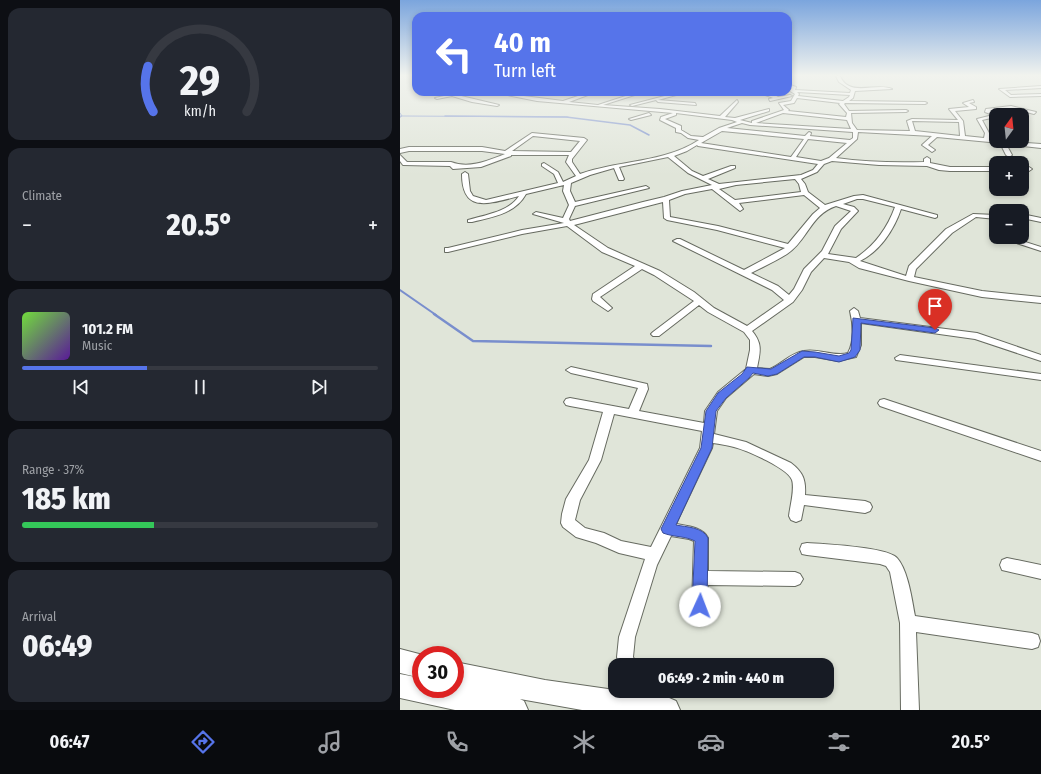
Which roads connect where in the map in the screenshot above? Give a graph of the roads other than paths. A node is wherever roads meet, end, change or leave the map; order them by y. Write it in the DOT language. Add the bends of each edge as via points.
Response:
graph roads {
  1 [pos="620,109"];
  2 [pos="639,109"];
  3 [pos="729,109"];
  4 [pos="786,109"];
  5 [pos="845,109"];
  6 [pos="952,109"];
  7 [pos="767,110"];
  8 [pos="666,111"];
  9 [pos="906,111"];
  10 [pos="785,112"];
  11 [pos="848,112"];
  12 [pos="1029,112"];
  13 [pos="611,113"];
  14 [pos="633,113"];
  15 [pos="678,113"];
  16 [pos="1034,113"];
  17 [pos="649,114"];
  18 [pos="989,117"];
  19 [pos="721,118"];
  20 [pos="631,119"];
  21 [pos="848,119"];
  22 [pos="909,121"];
  23 [pos="961,121"];
  24 [pos="742,122"];
  25 [pos="720,129"];
  26 [pos="815,129"];
  27 [pos="856,131"];
  28 [pos="913,133"];
  29 [pos="936,135"];
  30 [pos="807,137"];
  31 [pos="962,137"];
  32 [pos="986,140"];
  33 [pos="989,140"];
  34 [pos="701,141"];
  35 [pos="850,142"];
  36 [pos="1029,145"];
  37 [pos="1041,146"];
  38 [pos="544,147"];
  39 [pos="1005,148"];
  40 [pos="932,150"];
  41 [pos="400,151"];
  42 [pos="506,153"];
  43 [pos="512,153"];
  44 [pos="528,153"];
  45 [pos="539,153"];
  46 [pos="572,154"];
  47 [pos="669,155"];
  48 [pos="1008,155"];
  49 [pos="400,157"];
  50 [pos="793,158"];
  51 [pos="831,159"];
  52 [pos="525,161"];
  53 [pos="822,163"];
  54 [pos="544,165"];
  55 [pos="616,167"];
  56 [pos="733,167"];
  57 [pos="989,169"];
  58 [pos="465,174"];
  59 [pos="579,176"];
  60 [pos="704,178"];
  61 [pos="797,178"];
  62 [pos="621,179"];
  63 [pos="565,183"];
  64 [pos="717,187"];
  65 [pos="646,188"];
  66 [pos="524,192"];
  67 [pos="806,193"];
  68 [pos="666,198"];
  69 [pos="735,202"];
  70 [pos="834,204"];
  71 [pos="572,205"];
  72 [pos="899,206"];
  73 [pos="824,208"];
  74 [pos="740,209"];
  75 [pos="536,214"];
  76 [pos="935,216"];
  77 [pos="989,216"];
  78 [pos="1029,217"];
  79 [pos="470,220"];
  80 [pos="1041,220"];
  81 [pos="567,222"];
  82 [pos="677,241"];
  83 [pos="1023,244"];
  84 [pos="790,247"];
  85 [pos="448,250"];
  86 [pos="1041,250"];
  87 [pos="822,255"];
  88 [pos="854,261"];
  89 [pos="641,266"];
  90 [pos="744,273"];
  91 [pos="909,279"];
  92 [pos="790,300"];
  93 [pos="1041,300"];
  94 [pos="699,301"];
  95 [pos="608,308"];
  96 [pos="747,330"];
  97 [pos="656,334"];
  98 [pos="900,358"];
  99 [pos="1041,358"];
  100 [pos="571,370"];
  101 [pos="751,370"];
  102 [pos="1041,377"];
  103 [pos="570,402"];
  104 [pos="884,403"];
  105 [pos="609,410"];
  106 [pos="632,414"];
  107 [pos="708,433"];
  108 [pos="1041,456"];
  109 [pos="798,499"];
  110 [pos="865,507"];
  111 [pos="796,516"];
  112 [pos="667,529"];
  113 [pos="807,549"];
  114 [pos="654,554"];
  115 [pos="1007,566"];
  116 [pos="1041,572"];
  117 [pos="700,578"];
  118 [pos="795,579"];
  119 [pos="700,606"];
  120 [pos="908,622"];
  121 [pos="1032,641"];
  122 [pos="625,658"];
  123 [pos="400,661"];
  124 [pos="412,664"];
  125 [pos="464,676"];
  126 [pos="400,686"];
  127 [pos="638,699"];
  128 [pos="515,710"];
  129 [pos="667,710"];
  130 [pos="910,710"];
  1 -- 13 [label="street"];
  2 -- 8 [label="street"];
  3 -- 19 [label="street"];
  4 -- 10 [label="street"];
  5 -- 11 [label="street"];
  6 -- 23 [label="street"];
  7 -- 24 [label="street"];
  8 -- 15 [label="street"];
  8 -- 17 [label="street"];
  9 -- 11 [label="street"];
  9 -- 22 [label="street"];
  10 -- 21 [label="street"];
  10 -- 24 [label="street"];
  11 -- 21 [label="street"];
  12 -- 16 [label="street"];
  14 -- 17 [label="street"];
  15 -- 19 [label="street"];
  15 -- 34 [label="street" via="662,120 679,127 678,131"];
  17 -- 20 [label="street"];
  18 -- 32 [label="street" via="979,119 987,133"];
  19 -- 24 [label="street"];
  21 -- 27 [label="street"];
  22 -- 23 [label="street"];
  22 -- 28 [label="street"];
  23 -- 31 [label="street"];
  24 -- 25 [label="street"];
  24 -- 26 [label="street"];
  25 -- 30 [label="street"];
  25 -- 34 [label="street"];
  26 -- 27 [label="street"];
  26 -- 30 [label="street"];
  27 -- 28 [label="street"];
  27 -- 35 [label="street" via="855,138"];
  28 -- 29 [label="street"];
  29 -- 31 [label="street"];
  29 -- 40 [label="street" via="925,145"];
  30 -- 35 [label="street"];
  30 -- 50 [label="street"];
  31 -- 32 [label="street"];
  32 -- 33 [label="street"];
  34 -- 47 [label="street"];
  34 -- 50 [label="street"];
  35 -- 51 [label="street"];
  36 -- 37 [label="street"];
  38 -- 45 [label="street"];
  39 -- 48 [label="street"];
  41 -- 42 [label="street" via="482,149"];
  42 -- 43 [label="street"];
  42 -- 46 [label="street" via="532,134 584,140"];
  43 -- 44 [label="street"];
  43 -- 49 [label="street" via="470,167 454,167 451,164 406,164"];
  44 -- 45 [label="street"];
  44 -- 52 [label="street"];
  45 -- 46 [label="street"];
  46 -- 59 [label="street" via="569,161"];
  47 -- 55 [label="street"];
  47 -- 60 [label="street" via="689,171"];
  50 -- 53 [label="street"];
  51 -- 53 [label="street"];
  51 -- 57 [label="street" via="876,164 927,162 939,168"];
  53 -- 61 [label="street" via="812,173"];
  54 -- 63 [label="street"];
  55 -- 59 [label="street"];
  55 -- 62 [label="street"];
  56 -- 60 [label="street"];
  58 -- 66 [label="street" via="465,186 470,197 476,201 486,202"];
  59 -- 63 [label="street"];
  60 -- 64 [label="street"];
  61 -- 64 [label="street" via="743,182"];
  61 -- 67 [label="street"];
  63 -- 66 [label="street"];
  63 -- 71 [label="street"];
  64 -- 68 [label="street" via="684,192"];
  64 -- 69 [label="street" via="721,195"];
  65 -- 71 [label="street"];
  66 -- 79 [label="street" via="519,201 507,210"];
  67 -- 69 [label="street"];
  67 -- 73 [label="street"];
  68 -- 81 [label="street"];
  68 -- 84 [label="street" via="669,219 718,228"];
  69 -- 74 [label="street"];
  70 -- 72 [label="street" via="860,196"];
  70 -- 73 [label="street"];
  70 -- 87 [label="street" via="855,211 838,228"];
  71 -- 81 [label="street"];
  72 -- 76 [label="street"];
  72 -- 88 [label="street" via="884,236 861,258"];
  73 -- 84 [label="street" via="815,215"];
  75 -- 81 [label="street"];
  77 -- 91 [label="street" via="975,215 949,231 912,268"];
  78 -- 80 [label="street"];
  81 -- 85 [label="street"];
  81 -- 89 [label="street" via="605,250"];
  82 -- 90 [label="street"];
  83 -- 86 [label="street"];
  84 -- 90 [label="street"];
  87 -- 88 [label="street"];
  87 -- 92 [label="street" via="807,271"];
  88 -- 91 [label="street" via="862,266"];
  89 -- 94 [label="street"];
  89 -- 95 [label="street" via="596,296 596,299"];
  90 -- 92 [label="street" via="775,288"];
  91 -- 93 [label="street" via="982,294"];
  92 -- 96 [label="street"];
  94 -- 96 [label="street"];
  94 -- 97 [label="street"];
  96 -- 101 [label="street" via="755,340"];
  98 -- 102 [label="street"];
  99 -- 101 [label="street" via="960,333 855,316 856,350 852,355 839,359 802,354 773,372"];
  100 -- 106 [label="street" via="643,386"];
  101 -- 107 [label="street" via="715,403 711,411"];
  103 -- 105 [label="street"];
  104 -- 108 [label="street"];
  105 -- 106 [label="street"];
  105 -- 114 [label="street" via="600,446 591,468 570,505 568,523 581,533 619,547"];
  106 -- 107 [label="street"];
  107 -- 109 [label="street" via="792,469 799,483"];
  107 -- 112 [label="street" via="706,448"];
  109 -- 110 [label="street"];
  109 -- 111 [label="street"];
  112 -- 114 [label="street"];
  112 -- 117 [label="street" via="692,533 702,538"];
  113 -- 120 [label="street" via="880,557 891,561 898,570"];
  114 -- 122 [label="street" via="627,637"];
  115 -- 116 [label="street"];
  117 -- 118 [label="street"];
  117 -- 119 [label="street"];
  120 -- 121 [label="street"];
  120 -- 130 [label="street"];
  123 -- 124 [label="main road"];
  125 -- 127 [label="main road" via="545,692"];
  126 -- 128 [label="main road"];
  127 -- 129 [label="main road"];
}
